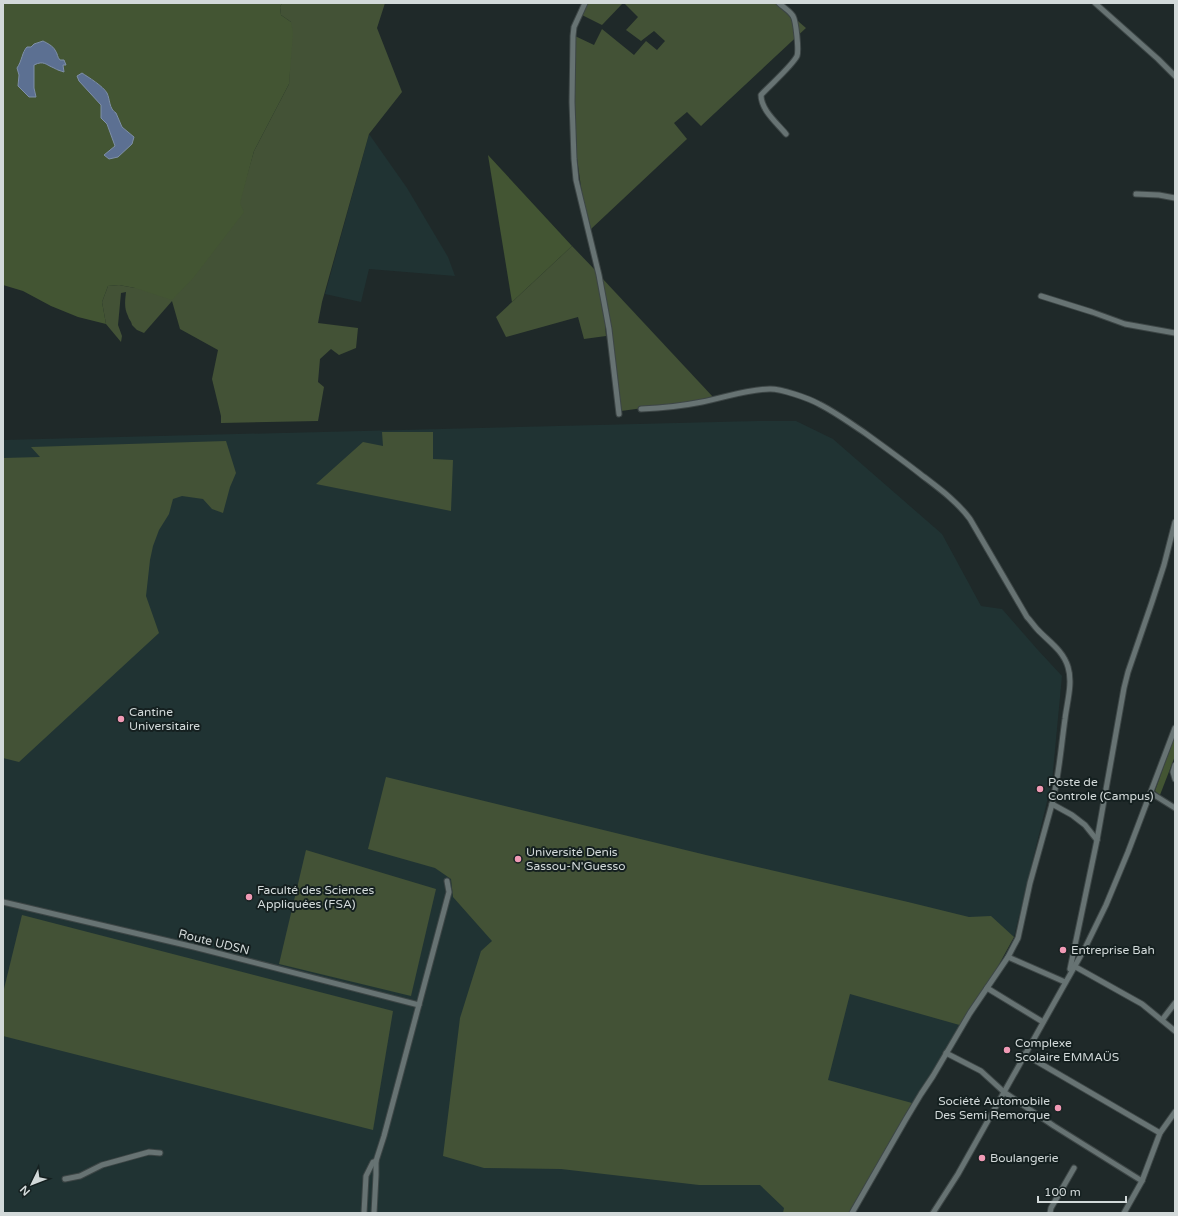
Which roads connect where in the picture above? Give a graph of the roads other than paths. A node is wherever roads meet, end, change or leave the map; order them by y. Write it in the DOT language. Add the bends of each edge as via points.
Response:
graph roads {
  1 [pos="585,3"];
  2 [pos="779,3"];
  3 [pos="1094,3"];
  4 [pos="1175,76"];
  5 [pos="786,134"];
  6 [pos="1136,194"];
  7 [pos="1175,198"];
  8 [pos="1042,296"];
  9 [pos="1175,332"];
  10 [pos="641,409"];
  11 [pos="619,414"];
  12 [pos="1175,522"];
  13 [pos="1175,728"];
  14 [pos="1175,765"];
  15 [pos="1175,779"];
  16 [pos="1151,793"];
  17 [pos="1052,804"];
  18 [pos="1175,808"];
  19 [pos="1097,840"];
  20 [pos="447,882"];
  21 [pos="3,902"];
  22 [pos="1008,957"];
  23 [pos="1074,966"];
  24 [pos="1069,976"];
  25 [pos="1065,982"];
  26 [pos="987,988"];
  27 [pos="1175,1003"];
  28 [pos="419,1005"];
  29 [pos="1162,1020"];
  30 [pos="1043,1022"];
  31 [pos="1175,1031"];
  32 [pos="946,1053"];
  33 [pos="1024,1054"];
  34 [pos="1004,1092"];
  35 [pos="1175,1112"];
  36 [pos="1160,1133"];
  37 [pos="160,1153"];
  38 [pos="376,1161"];
  39 [pos="1074,1168"];
  40 [pos="65,1178"];
  41 [pos="1142,1181"];
  42 [pos="364,1213"];
  43 [pos="374,1213"];
  44 [pos="852,1213"];
  45 [pos="933,1213"];
  46 [pos="1050,1213"];
  47 [pos="1124,1213"];
  1 -- 11 [label="street" via="574,27 573,36 574,159 580,199 609,329"];
  2 -- 5 [label="street" via="793,16 797,56 761,95 761,100"];
  3 -- 4 [label="street"];
  6 -- 7 [label="street"];
  8 -- 9 [label="street" via="1125,324"];
  10 -- 17 [label="street" via="703,402 731,394 771,388 794,394 818,403 845,420 898,456 962,507 1027,617 1062,655 1068,666 1070,692"];
  12 -- 19 [label="street" via="1155,594 1128,672"];
  13 -- 16 [label="street"];
  14 -- 15 [label="street"];
  16 -- 18 [label="street"];
  16 -- 23 [label="street" via="1106,905"];
  17 -- 19 [label="street" via="1085,825"];
  17 -- 22 [label="street" via="1018,938"];
  19 -- 24 [label="street"];
  20 -- 28 [label="street" via="449,892"];
  21 -- 28 [label="street, Route UDSN" via="194,947"];
  22 -- 25 [label="street"];
  22 -- 26 [label="street"];
  23 -- 24 [label="street"];
  23 -- 29 [label="street" via="1142,1004"];
  24 -- 25 [label="street"];
  25 -- 30 [label="street"];
  26 -- 30 [label="street"];
  26 -- 32 [label="street"];
  27 -- 29 [label="street"];
  28 -- 38 [label="street"];
  29 -- 31 [label="street"];
  30 -- 33 [label="street"];
  32 -- 34 [label="street" via="981,1072"];
  32 -- 44 [label="street"];
  33 -- 34 [label="street"];
  33 -- 36 [label="street"];
  34 -- 41 [label="street"];
  34 -- 45 [label="street" via="962,1168"];
  35 -- 36 [label="street"];
  36 -- 41 [label="street"];
  37 -- 40 [label="street" via="149,1152 102,1165 80,1176"];
  38 -- 42 [label="street" via="366,1176"];
  38 -- 43 [label="street"];
  39 -- 46 [label="street"];
  41 -- 47 [label="street"];
}
